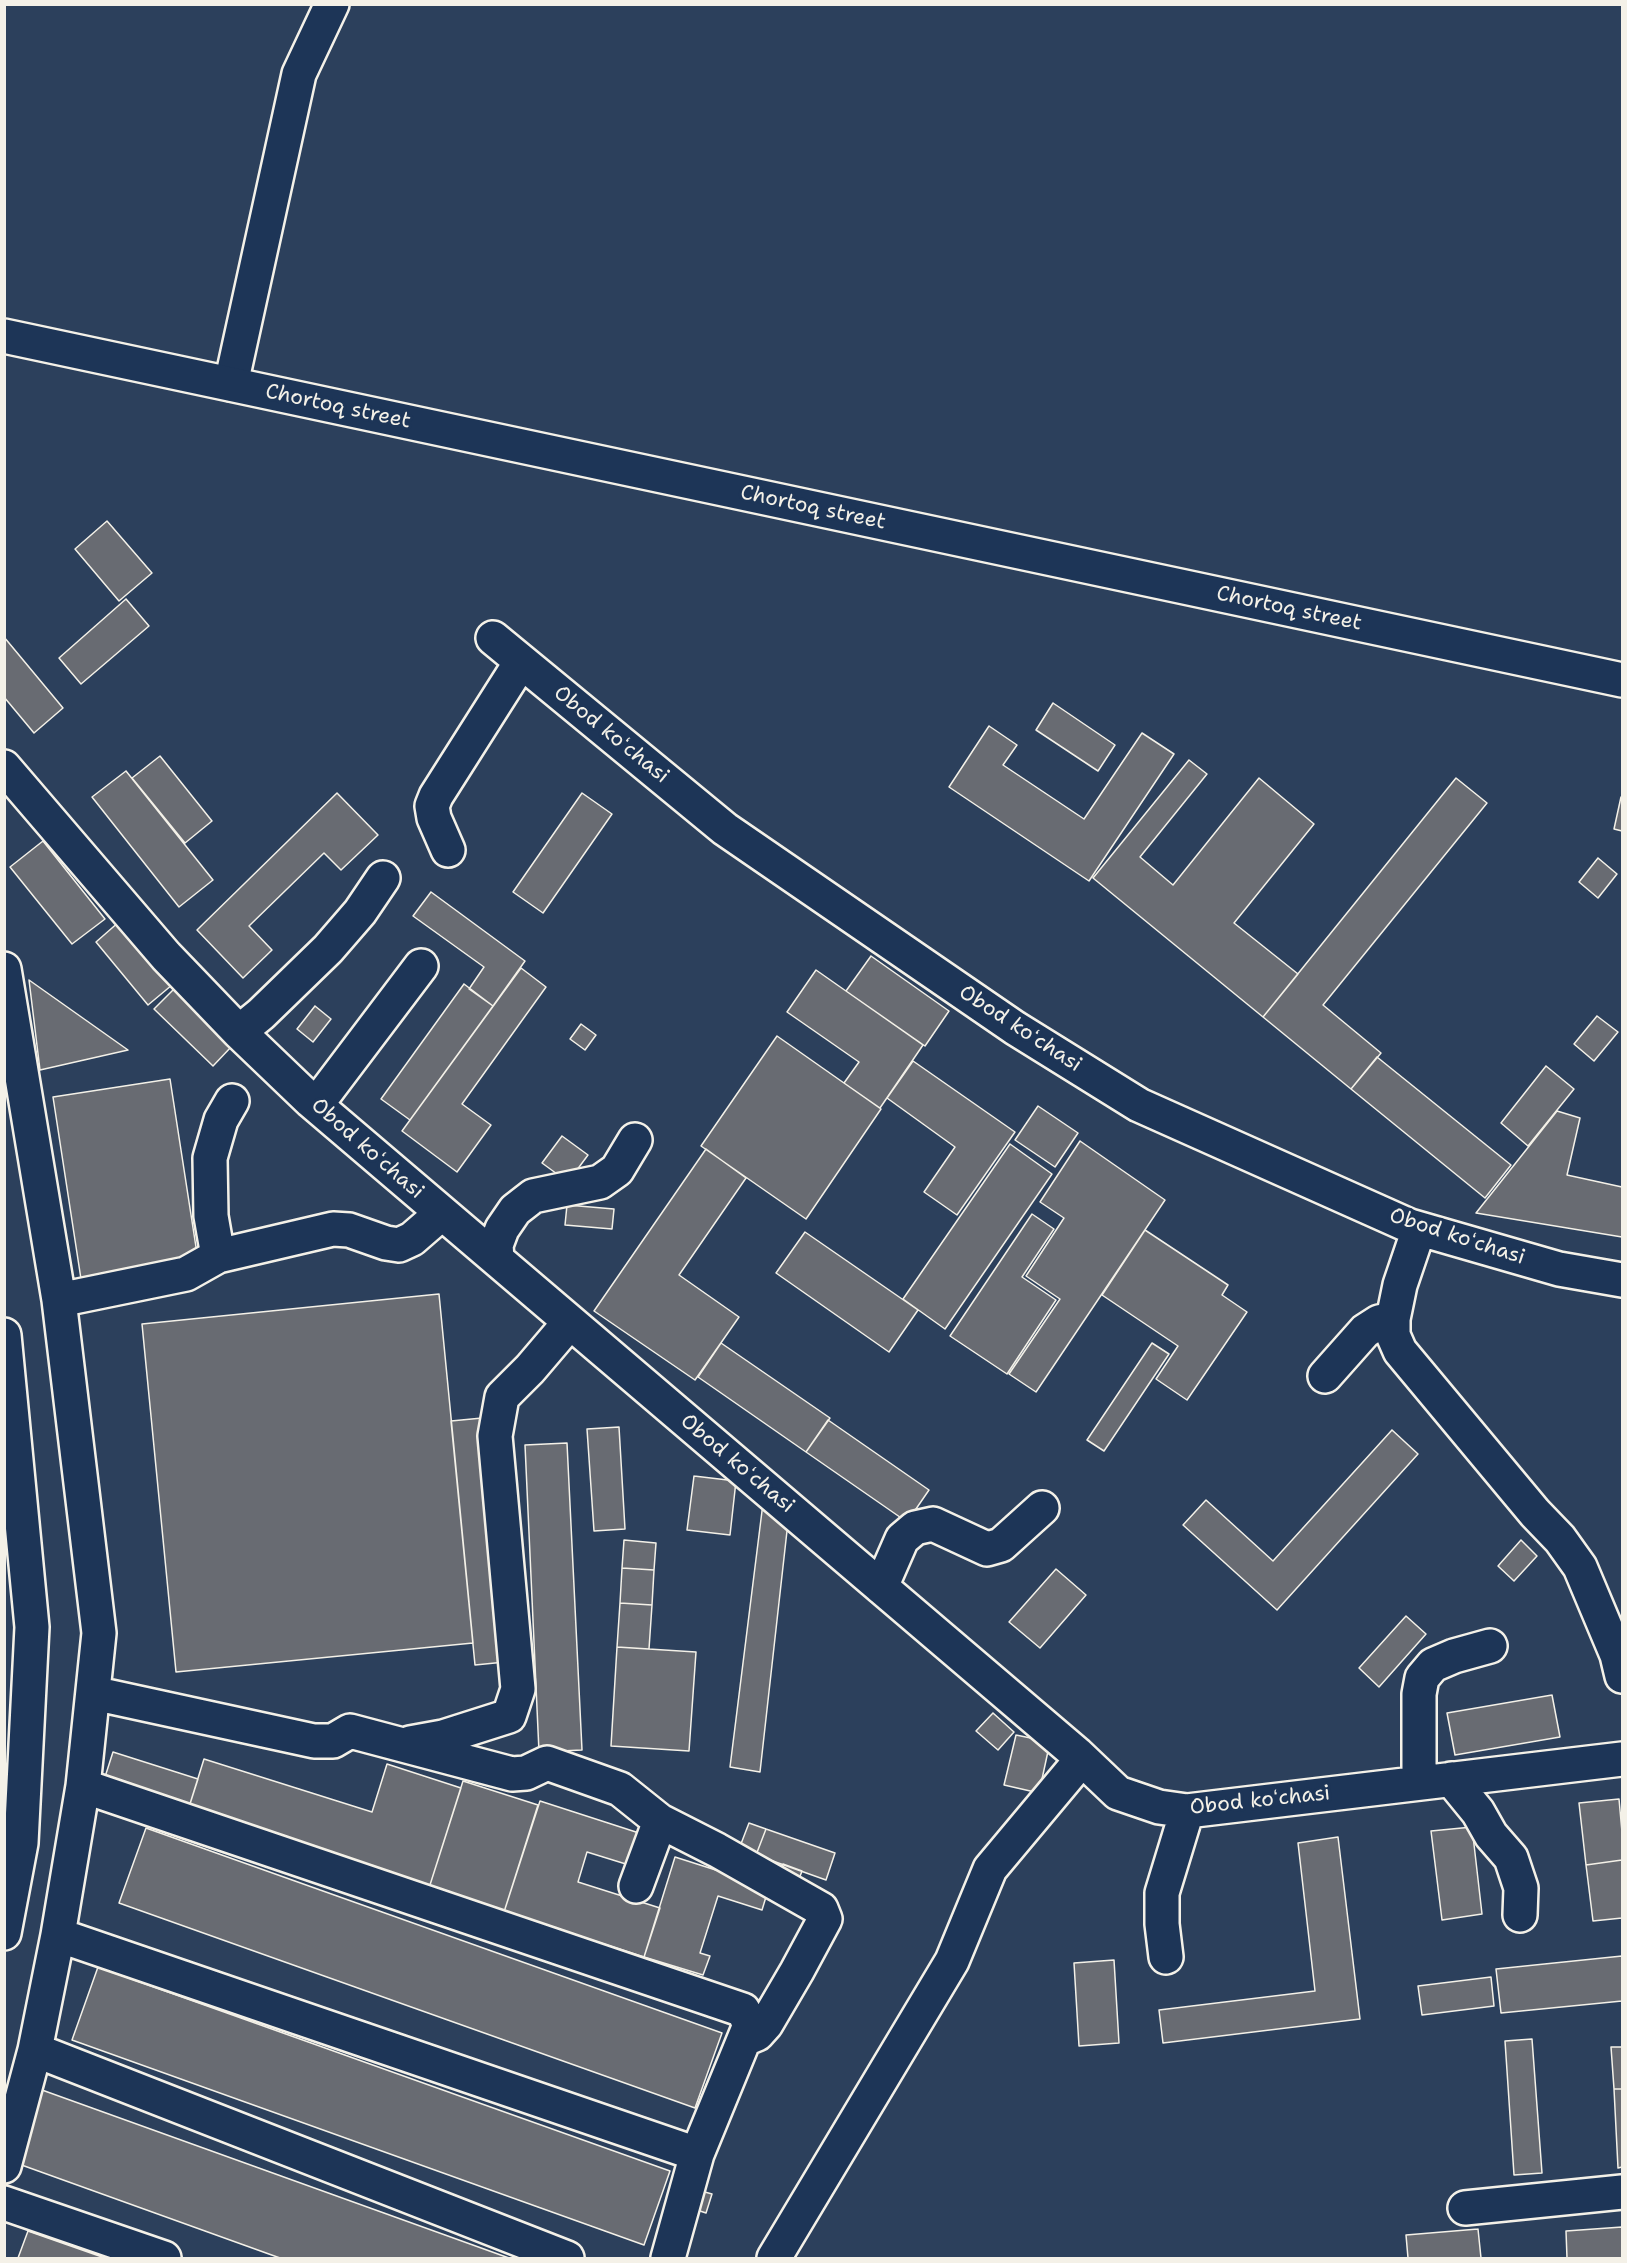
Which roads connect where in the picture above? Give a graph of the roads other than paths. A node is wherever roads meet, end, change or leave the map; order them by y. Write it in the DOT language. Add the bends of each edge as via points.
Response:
graph roads {
  1 [pos="332,4"];
  2 [pos="4,336"];
  3 [pos="231,384"];
  4 [pos="493,638"];
  5 [pos="521,662"];
  6 [pos="1623,680"];
  7 [pos="4,767"];
  8 [pos="448,850"];
  9 [pos="383,878"];
  10 [pos="421,966"];
  11 [pos="4,969"];
  12 [pos="238,1032"];
  13 [pos="232,1101"];
  14 [pos="316,1106"];
  15 [pos="635,1140"];
  16 [pos="442,1213"];
  17 [pos="1419,1229"];
  18 [pos="218,1256"];
  19 [pos="496,1259"];
  20 [pos="1623,1280"];
  21 [pos="59,1300"];
  22 [pos="1393,1319"];
  23 [pos="570,1322"];
  24 [pos="4,1335"];
  25 [pos="1325,1376"];
  26 [pos="1042,1508"];
  27 [pos="881,1587"];
  28 [pos="1490,1646"];
  29 [pos="1623,1676"];
  30 [pos="93,1693"];
  31 [pos="402,1745"];
  32 [pos="1082,1758"];
  33 [pos="1623,1759"];
  34 [pos="1451,1779"];
  35 [pos="1419,1783"];
  36 [pos="82,1786"];
  37 [pos="1186,1811"];
  38 [pos="660,1821"];
  39 [pos="636,1886"];
  40 [pos="1520,1916"];
  41 [pos="4,1933"];
  42 [pos="58,1935"];
  43 [pos="1166,1957"];
  44 [pos="745,2039"];
  45 [pos="35,2050"];
  46 [pos="697,2154"];
  47 [pos="4,2166"];
  48 [pos="1623,2192"];
  49 [pos="4,2203"];
  50 [pos="1464,2208"];
  51 [pos="164,2259"];
  52 [pos="567,2259"];
  53 [pos="668,2259"];
  54 [pos="774,2259"];
  1 -- 3 [label="street" via="299,74"];
  2 -- 3 [label="street, Chortoq street"];
  3 -- 6 [label="street, Chortoq street"];
  4 -- 5 [label="street, Obod koʻchasi"];
  5 -- 8 [label="street" via="436,796 434,818"];
  5 -- 17 [label="street, Obod koʻchasi" via="725,829 1016,1028 1139,1105"];
  7 -- 12 [label="street, Obod koʻchasi" via="166,956"];
  9 -- 12 [label="street" via="328,949"];
  10 -- 14 [label="street"];
  11 -- 21 [label="street"];
  12 -- 14 [label="street, Obod koʻchasi"];
  13 -- 18 [label="street" via="221,1120 210,1158 211,1215"];
  14 -- 16 [label="street, Obod koʻchasi"];
  15 -- 19 [label="street" via="617,1170 600,1182 533,1196 515,1210 502,1229"];
  16 -- 18 [label="street" via="399,1245 333,1229"];
  16 -- 19 [label="street, Obod koʻchasi"];
  17 -- 20 [label="street, Obod koʻchasi" via="1559,1269"];
  17 -- 22 [label="street"];
  18 -- 21 [label="street" via="186,1274"];
  19 -- 23 [label="street, Obod koʻchasi"];
  21 -- 30 [label="street" via="99,1633"];
  22 -- 25 [label="street" via="1365,1331"];
  22 -- 29 [label="street" via="1393,1335 1401,1351 1580,1567"];
  23 -- 27 [label="street, Obod koʻchasi"];
  23 -- 31 [label="street" via="502,1397 495,1436 518,1689 508,1716 443,1737"];
  24 -- 41 [label="street" via="32,1627 21,1843"];
  26 -- 27 [label="street" via="1000,1545 987,1549 933,1524 915,1528 902,1539"];
  27 -- 32 [label="street, Obod koʻchasi"];
  28 -- 35 [label="street" via="1443,1660 1422,1678"];
  30 -- 31 [label="street" via="314,1742 333,1741 350,1731"];
  30 -- 36 [label="street"];
  31 -- 38 [label="street" via="512,1774 526,1773 547,1763 620,1790"];
  32 -- 37 [label="street, Obod koʻchasi" via="1118,1793 1159,1807"];
  32 -- 54 [label="street" via="990,1869 952,1962"];
  33 -- 34 [label="street, Obod koʻchasi"];
  34 -- 35 [label="street, Obod koʻchasi"];
  34 -- 40 [label="street" via="1511,1858 1521,1888"];
  35 -- 37 [label="street, Obod koʻchasi"];
  36 -- 42 [label="street"];
  36 -- 44 [label="street" via="743,2010 750,2025"];
  37 -- 43 [label="street" via="1162,1893"];
  38 -- 39 [label="street"];
  38 -- 44 [label="street" via="821,1909 825,1919 766,2024 758,2034"];
  42 -- 45 [label="street"];
  42 -- 46 [label="street"];
  44 -- 46 [label="street"];
  45 -- 47 [label="street"];
  45 -- 52 [label="street"];
  46 -- 53 [label="street"];
  48 -- 50 [label="street"];
  49 -- 51 [label="street"];
}
